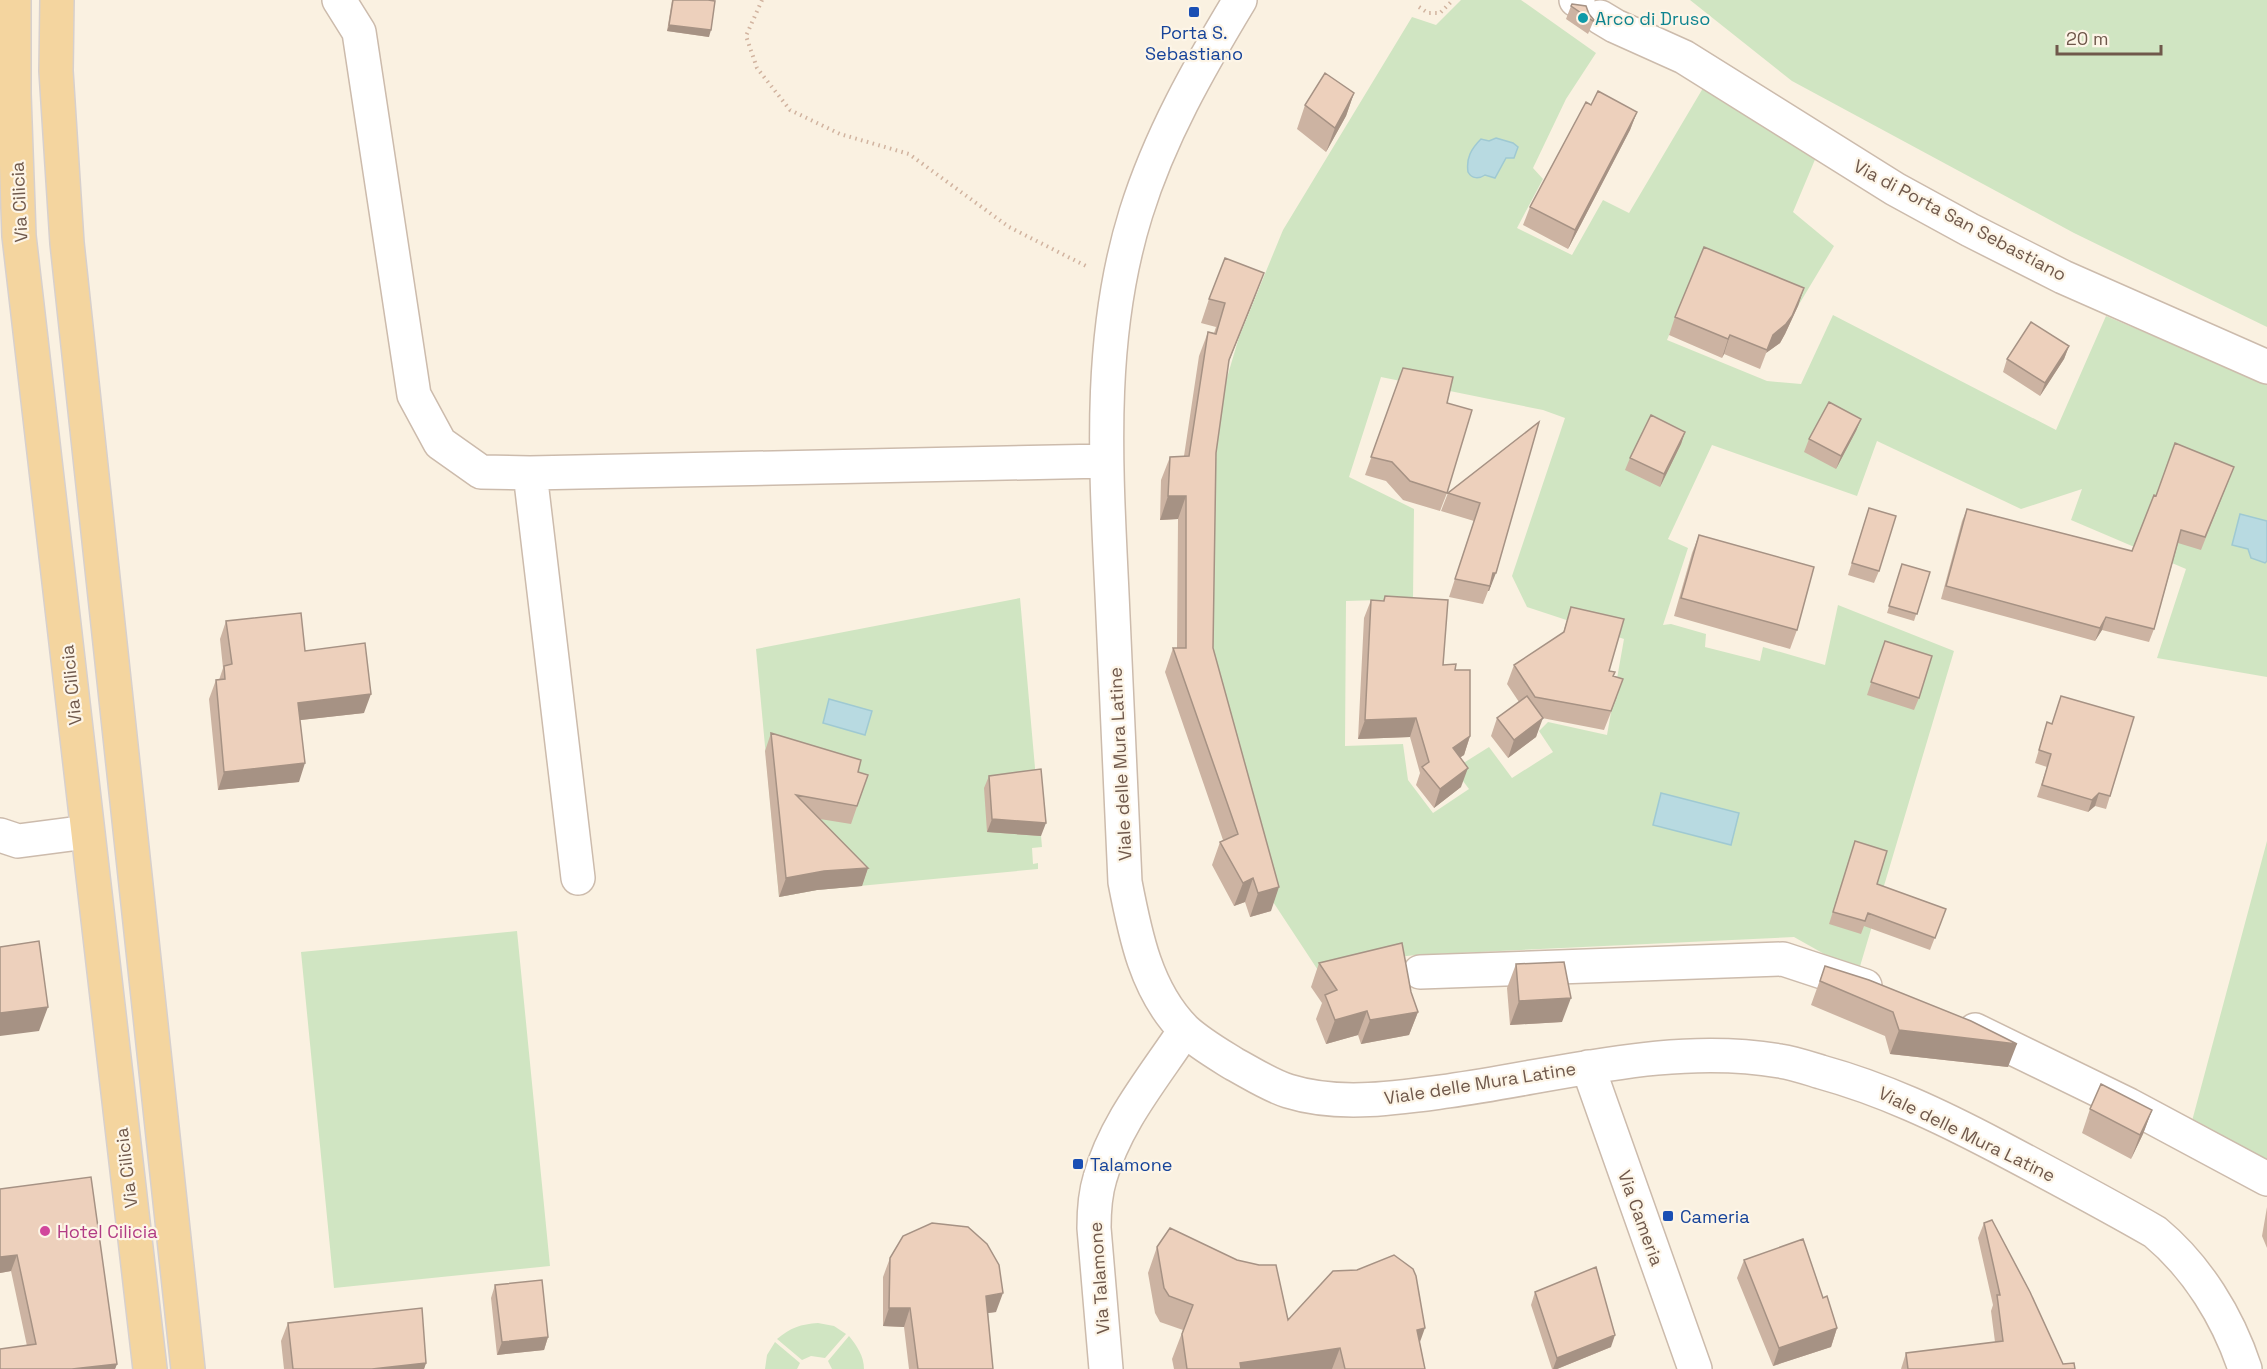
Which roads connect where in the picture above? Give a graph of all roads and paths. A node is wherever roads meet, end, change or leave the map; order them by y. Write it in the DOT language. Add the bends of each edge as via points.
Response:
graph roads {
  1 [pos="14,0"];
  2 [pos="57,0"];
  3 [pos="339,0"];
  4 [pos="762,0"];
  5 [pos="1240,0"];
  6 [pos="1453,0"];
  7 [pos="1585,6"];
  8 [pos="1419,7"];
  9 [pos="1118,283"];
  10 [pos="2267,368"];
  11 [pos="1106,461"];
  12 [pos="530,473"];
  13 [pos="87,832"];
  14 [pos="0,835"];
  15 [pos="578,878"];
  16 [pos="1420,972"];
  17 [pos="1888,995"];
  18 [pos="1950,1020"];
  19 [pos="1185,1030"];
  20 [pos="1588,1067"];
  21 [pos="2267,1179"];
  22 [pos="150,1369"];
  23 [pos="188,1369"];
  24 [pos="1106,1369"];
  25 [pos="1695,1369"];
  26 [pos="2245,1369"];
  1 -- 13 [label="main road, Via Cilicia" via="20,236"];
  2 -- 23 [label="main road" via="56,71 67,243"];
  3 -- 12 [label="street" via="358,32 414,395 440,443 481,472"];
  4 -- 9 [label="path" via="746,36 757,68 790,110 840,134 909,154 1009,227"];
  5 -- 9 [label="street, Viale delle Mura Latine" via="1198,69 1162,142 1135,215"];
  6 -- 8 [label="path" via="1440,13 1428,13"];
  7 -- 10 [label="street, Via di Porta San Sebastiano" via="1615,26 1684,57 1896,189 1970,230 2063,277"];
  9 -- 11 [label="street, Viale delle Mura Latine" via="1109,346"];
  11 -- 12 [label="street"];
  11 -- 19 [label="street, Viale delle Mura Latine" via="1125,882 1132,922 1148,972"];
  12 -- 15 [label="street"];
  13 -- 14 [label="street" via="18,841"];
  13 -- 22 [label="main road, Via Cilicia"];
  16 -- 17 [label="street" via="1783,959"];
  18 -- 21 [label="street" via="2129,1105"];
  19 -- 20 [label="street, Viale delle Mura Latine" via="1222,1057 1276,1087 1331,1099 1400,1098"];
  19 -- 24 [label="street, Via Talamone" via="1131,1109 1100,1178 1094,1238"];
  20 -- 25 [label="street, Via Cameria"];
  20 -- 26 [label="street, Viale delle Mura Latine" via="1710,1055 1782,1061 1851,1080 1923,1108 2155,1232 2175,1248 2207,1290 2236,1343"];
}
